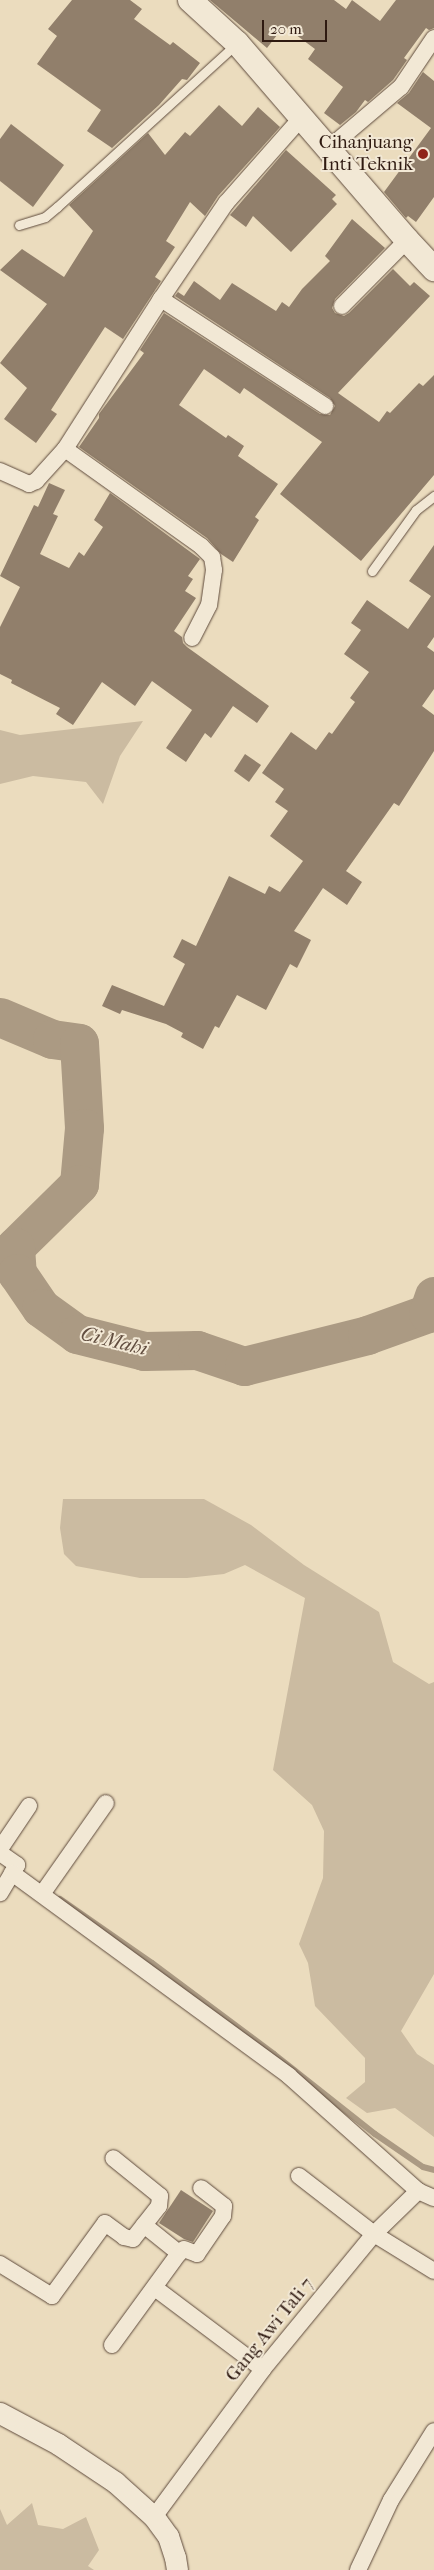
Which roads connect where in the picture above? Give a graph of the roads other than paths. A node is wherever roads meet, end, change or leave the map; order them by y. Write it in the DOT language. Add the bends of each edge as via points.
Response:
graph roads {
  1 [pos="190,0"];
  2 [pos="434,38"];
  3 [pos="237,43"];
  4 [pos="302,117"];
  5 [pos="329,148"];
  6 [pos="19,225"];
  7 [pos="407,240"];
  8 [pos="434,269"];
  9 [pos="161,299"];
  10 [pos="342,306"];
  11 [pos="325,406"];
  12 [pos="65,450"];
  13 [pos="0,471"];
  14 [pos="434,496"];
  15 [pos="372,571"];
  16 [pos="192,638"];
  17 [pos="106,1803"];
  18 [pos="29,1806"];
  19 [pos="0,1849"];
  20 [pos="0,1853"];
  21 [pos="12,1873"];
  22 [pos="0,1893"];
  23 [pos="42,1894"];
  24 [pos="113,2158"];
  25 [pos="299,2176"];
  26 [pos="201,2188"];
  27 [pos="418,2191"];
  28 [pos="434,2198"];
  29 [pos="144,2226"];
  30 [pos="374,2234"];
  31 [pos="180,2253"];
  32 [pos="0,2264"];
  33 [pos="434,2271"];
  34 [pos="155,2288"];
  35 [pos="112,2344"];
  36 [pos="263,2369"];
  37 [pos="0,2413"];
  38 [pos="434,2431"];
  39 [pos="154,2517"];
  40 [pos="177,2570"];
  41 [pos="358,2570"];
  1 -- 3 [label="main road"];
  2 -- 5 [label="street" via="401,87"];
  3 -- 4 [label="main road"];
  3 -- 6 [label="lane" via="57,207 45,217"];
  4 -- 5 [label="main road"];
  4 -- 9 [label="street" via="226,203"];
  5 -- 7 [label="main road"];
  7 -- 8 [label="main road"];
  7 -- 10 [label="street"];
  9 -- 11 [label="street"];
  9 -- 12 [label="street"];
  12 -- 13 [label="street" via="36,481 29,484"];
  12 -- 16 [label="street" via="201,546 212,558 214,570 209,605"];
  14 -- 15 [label="lane" via="416,510"];
  17 -- 23 [label="street"];
  18 -- 19 [label="street"];
  20 -- 21 [label="street" via="17,1865"];
  21 -- 22 [label="street"];
  21 -- 23 [label="street"];
  23 -- 27 [label="street" via="289,2076"];
  24 -- 29 [label="street" via="160,2196 159,2206"];
  25 -- 30 [label="street"];
  26 -- 31 [label="street" via="224,2206 225,2211 196,2254 184,2249"];
  27 -- 28 [label="street"];
  27 -- 30 [label="street, Gang Awi Tali 7"];
  29 -- 31 [label="street"];
  29 -- 32 [label="street" via="130,2240 105,2223 52,2296"];
  30 -- 33 [label="street"];
  30 -- 36 [label="street, Gang Awi Tali 7"];
  31 -- 34 [label="street"];
  34 -- 35 [label="street"];
  34 -- 36 [label="street"];
  36 -- 39 [label="street, Gang Awi Tali 7"];
  37 -- 39 [label="street" via="95,2466"];
  38 -- 41 [label="street" via="391,2500"];
  39 -- 40 [label="street" via="168,2536"];
}
